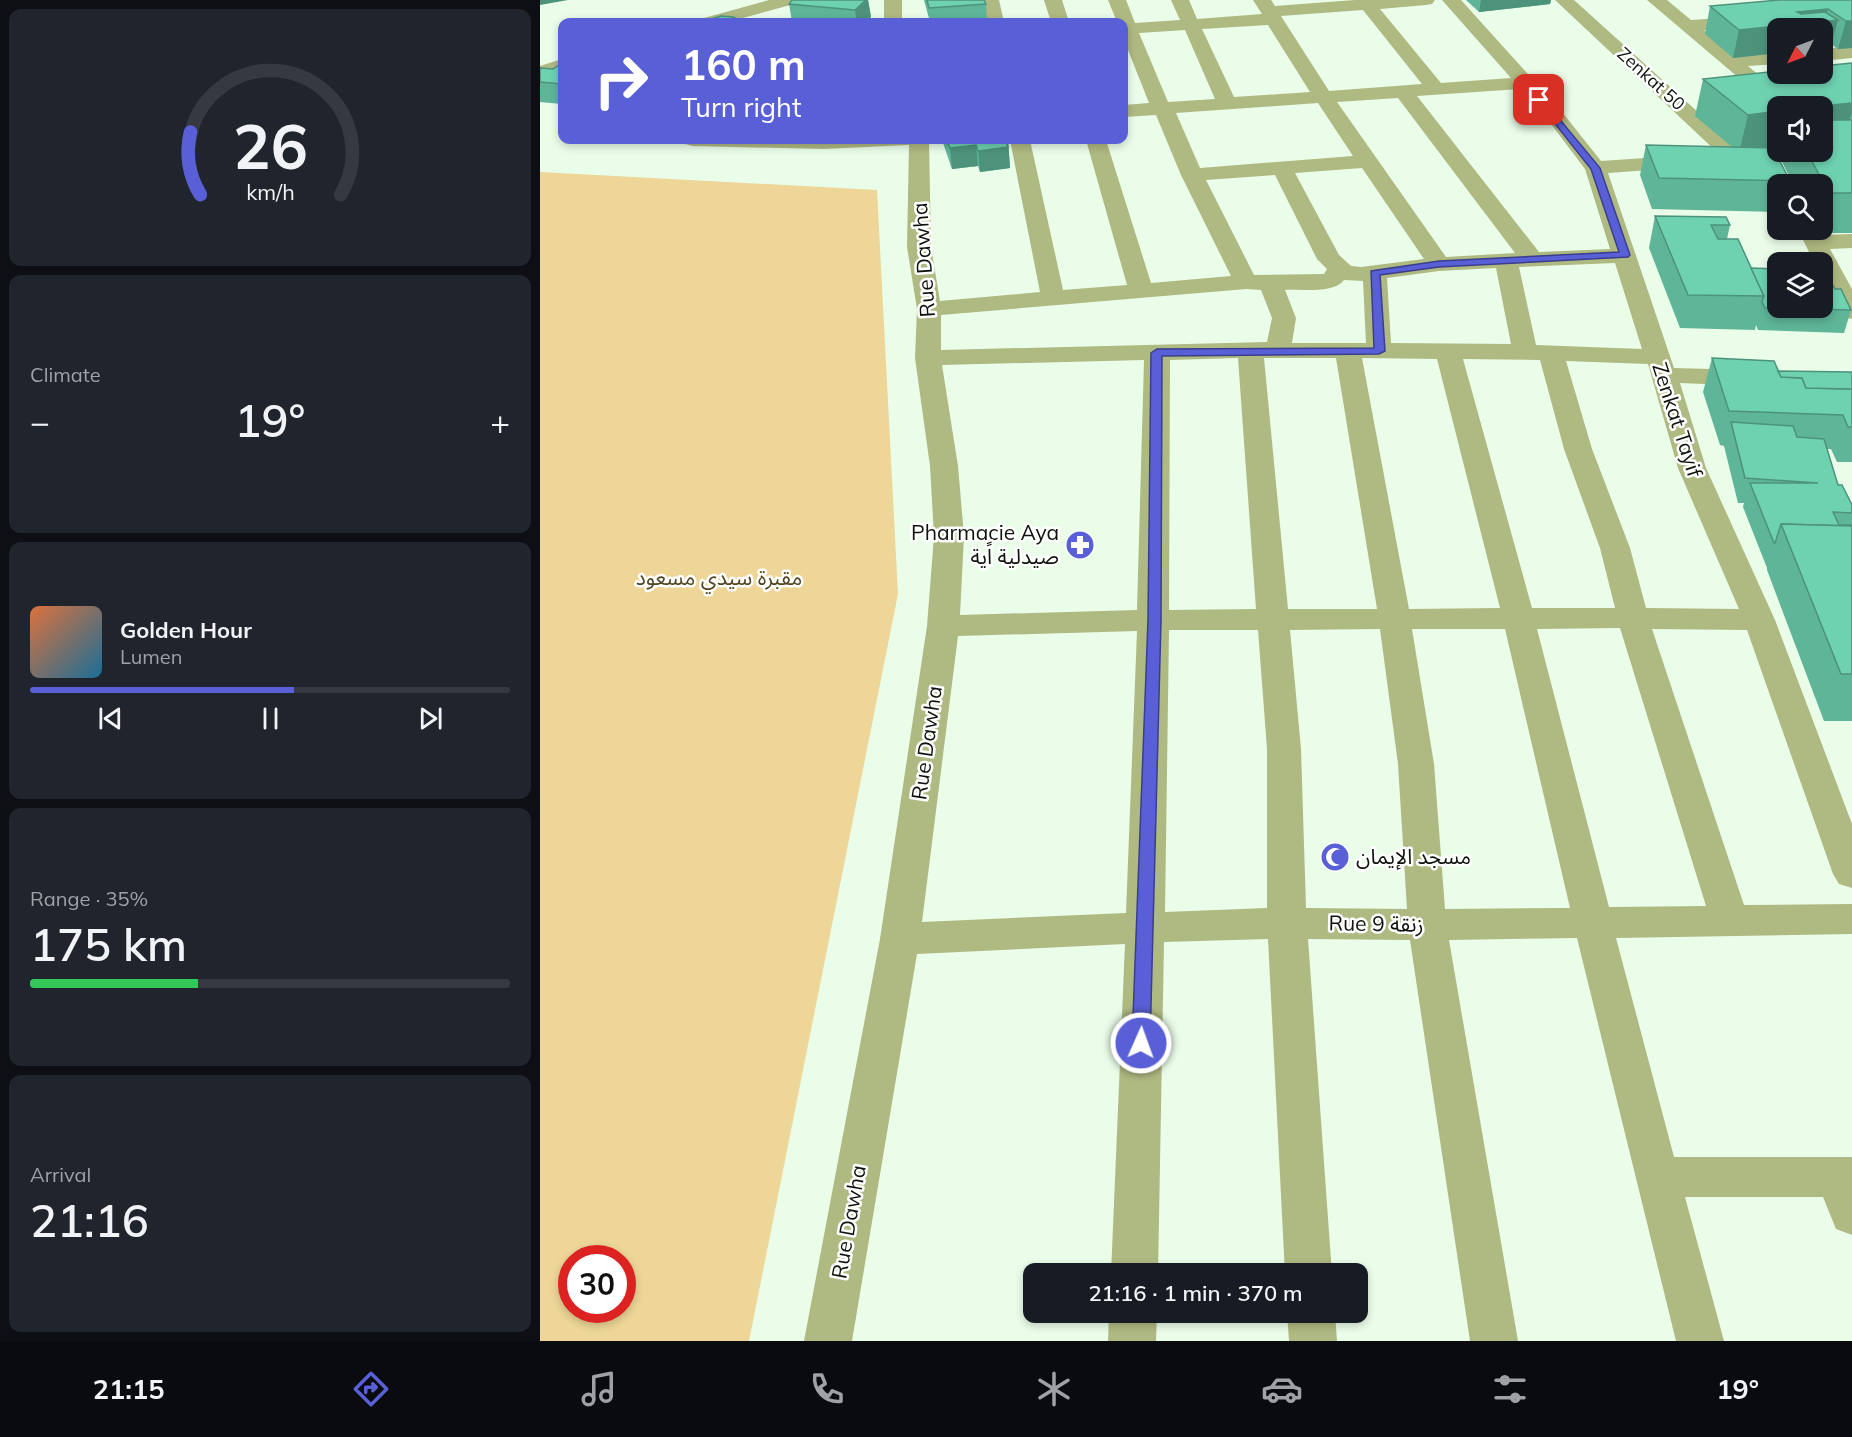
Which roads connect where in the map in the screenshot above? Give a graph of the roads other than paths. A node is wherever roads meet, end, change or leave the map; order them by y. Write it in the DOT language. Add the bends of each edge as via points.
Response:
graph roads {
  1 [pos="788,0"];
  2 [pos="893,0"];
  3 [pos="990,0"];
  4 [pos="1053,0"];
  5 [pos="1117,0"];
  6 [pos="1180,0"];
  7 [pos="1426,0"];
  8 [pos="1451,0"];
  9 [pos="1564,0"];
  10 [pos="1656,0"];
  11 [pos="1365,2"];
  12 [pos="1268,10"];
  13 [pos="724,18"];
  14 [pos="893,18"];
  15 [pos="994,18"];
  16 [pos="1059,18"];
  17 [pos="1122,18"];
  18 [pos="1766,20"];
  19 [pos="1190,25"];
  20 [pos="1688,26"];
  21 [pos="1128,29"];
  22 [pos="1128,36"];
  23 [pos="1852,52"];
  24 [pos="1833,54"];
  25 [pos="1833,58"];
  26 [pos="1767,59"];
  27 [pos="1731,62"];
  28 [pos="558,66"];
  29 [pos="1852,68"];
  30 [pos="540,72"];
  31 [pos="1524,83"];
  32 [pos="1435,88"];
  33 [pos="1403,91"];
  34 [pos="1796,94"];
  35 [pos="1772,96"];
  36 [pos="1781,96"];
  37 [pos="1324,97"];
  38 [pos="1767,98"];
  39 [pos="1750,99"];
  40 [pos="1227,103"];
  41 [pos="1704,104"];
  42 [pos="1680,106"];
  43 [pos="1161,108"];
  44 [pos="1128,111"];
  45 [pos="800,144"];
  46 [pos="842,144"];
  47 [pos="919,144"];
  48 [pos="1021,144"];
  49 [pos="1097,144"];
  50 [pos="1764,156"];
  51 [pos="1767,156"];
  52 [pos="1737,159"];
  53 [pos="1366,161"];
  54 [pos="1282,168"];
  55 [pos="1595,168"];
  56 [pos="1775,174"];
  57 [pos="1192,175"];
  58 [pos="1833,239"];
  59 [pos="1815,240"];
  60 [pos="1852,242"];
  61 [pos="1625,255"];
  62 [pos="1531,258"];
  63 [pos="1506,260"];
  64 [pos="1439,264"];
  65 [pos="1338,270"];
  66 [pos="1375,273"];
  67 [pos="1257,282"];
  68 [pos="1141,291"];
  69 [pos="1053,298"];
  70 [pos="929,309"];
  71 [pos="1852,312"];
  72 [pos="1264,351"];
  73 [pos="1364,352"];
  74 [pos="1157,353"];
  75 [pos="1448,353"];
  76 [pos="1538,353"];
  77 [pos="928,358"];
  78 [pos="1660,366"];
  79 [pos="1771,379"];
  80 [pos="1633,618"];
  81 [pos="1395,619"];
  82 [pos="1154,620"];
  83 [pos="1519,620"];
  84 [pos="1759,620"];
  85 [pos="1272,621"];
  86 [pos="944,626"];
  87 [pos="1852,874"];
  88 [pos="1852,919"];
  89 [pos="1730,921"];
  90 [pos="1287,923"];
  91 [pos="1593,923"];
  92 [pos="1427,925"];
  93 [pos="1144,928"];
  94 [pos="900,939"];
  95 [pos="1657,1177"];
  96 [pos="1848,1190"];
  97 [pos="1134,1263"];
  98 [pos="1308,1263"];
  99 [pos="1133,1323"];
  100 [pos="1312,1323"];
  101 [pos="828,1341"];
  102 [pos="1132,1341"];
  103 [pos="1313,1341"];
  104 [pos="1494,1341"];
  105 [pos="1700,1341"];
  1 -- 13 [label="street"];
  2 -- 14 [label="street"];
  3 -- 15 [label="street"];
  4 -- 16 [label="street"];
  5 -- 17 [label="street"];
  6 -- 19 [label="street"];
  7 -- 11 [label="street"];
  8 -- 31 [label="street, Zenkat Tayif"];
  9 -- 42 [label="street, Zenkat 50"];
  10 -- 20 [label="street"];
  11 -- 12 [label="street"];
  11 -- 32 [label="street"];
  12 -- 19 [label="street"];
  12 -- 37 [label="street"];
  18 -- 20 [label="street"];
  19 -- 21 [label="street"];
  19 -- 40 [label="street"];
  20 -- 27 [label="street"];
  22 -- 43 [label="street"];
  23 -- 24 [label="street"];
  25 -- 29 [label="street"];
  26 -- 27 [label="street"];
  27 -- 35 [label="street"];
  28 -- 30 [label="street"];
  31 -- 32 [label="street"];
  31 -- 55 [label="street, Zenkat Tayif"];
  32 -- 33 [label="street"];
  33 -- 37 [label="street"];
  33 -- 62 [label="street"];
  34 -- 36 [label="street"];
  37 -- 40 [label="street"];
  37 -- 53 [label="street"];
  38 -- 39 [label="street"];
  40 -- 43 [label="street"];
  41 -- 42 [label="street"];
  42 -- 52 [label="street, Zenkat 50"];
  43 -- 44 [label="street"];
  43 -- 57 [label="street"];
  45 -- 46 [label="street"];
  47 -- 70 [label="street, Rue Dawha" via="919,247"];
  48 -- 69 [label="street"];
  49 -- 68 [label="street"];
  50 -- 51 [label="street"];
  50 -- 52 [label="street"];
  50 -- 56 [label="street"];
  52 -- 55 [label="street"];
  53 -- 54 [label="street"];
  53 -- 64 [label="street"];
  54 -- 57 [label="street"];
  54 -- 65 [label="street" via="1310,226"];
  55 -- 61 [label="street, Zenkat Tayif"];
  57 -- 67 [label="street"];
  58 -- 60 [label="street"];
  59 -- 71 [label="street"];
  61 -- 62 [label="street"];
  61 -- 78 [label="street, Zenkat Tayif"];
  62 -- 63 [label="street"];
  63 -- 64 [label="street"];
  63 -- 76 [label="street"];
  64 -- 66 [label="street"];
  65 -- 66 [label="street" via="1349,274"];
  65 -- 67 [label="street" via="1327,281"];
  66 -- 73 [label="street"];
  67 -- 68 [label="street"];
  67 -- 72 [label="street" via="1272,285 1284,318"];
  68 -- 69 [label="street"];
  69 -- 70 [label="street"];
  70 -- 77 [label="street, Rue Dawha"];
  72 -- 73 [label="street"];
  72 -- 74 [label="street"];
  72 -- 85 [label="street"];
  73 -- 75 [label="street"];
  73 -- 81 [label="street"];
  74 -- 77 [label="street"];
  74 -- 82 [label="street"];
  75 -- 76 [label="street"];
  75 -- 83 [label="street"];
  76 -- 78 [label="street"];
  76 -- 80 [label="street" via="1615,548"];
  77 -- 86 [label="street, Rue Dawha" via="944,466 949,536"];
  78 -- 79 [label="street"];
  78 -- 84 [label="street, Zenkat Tayif" via="1692,468"];
  80 -- 83 [label="street"];
  80 -- 84 [label="street"];
  80 -- 89 [label="street"];
  81 -- 83 [label="street"];
  81 -- 85 [label="street"];
  81 -- 92 [label="street" via="1416,764"];
  82 -- 85 [label="street"];
  82 -- 86 [label="street"];
  82 -- 93 [label="street"];
  83 -- 91 [label="street"];
  84 -- 87 [label="street, Zenkat Tayif"];
  85 -- 90 [label="street" via="1284,749"];
  86 -- 94 [label="street, Rue Dawha"];
  88 -- 89 [label="street, Rue 9 زنقة"];
  89 -- 91 [label="street, Rue 9 زنقة"];
  90 -- 92 [label="street, Rue 9 زنقة"];
  90 -- 93 [label="street, Rue 9 زنقة"];
  90 -- 98 [label="street"];
  91 -- 92 [label="street, Rue 9 زنقة"];
  91 -- 95 [label="street"];
  92 -- 104 [label="street"];
  93 -- 94 [label="street, Rue 9 زنقة"];
  93 -- 97 [label="street"];
  94 -- 101 [label="street, Rue Dawha"];
  95 -- 96 [label="street"];
  95 -- 105 [label="street"];
  99 -- 102 [label="street"];
  100 -- 103 [label="street"];
}
